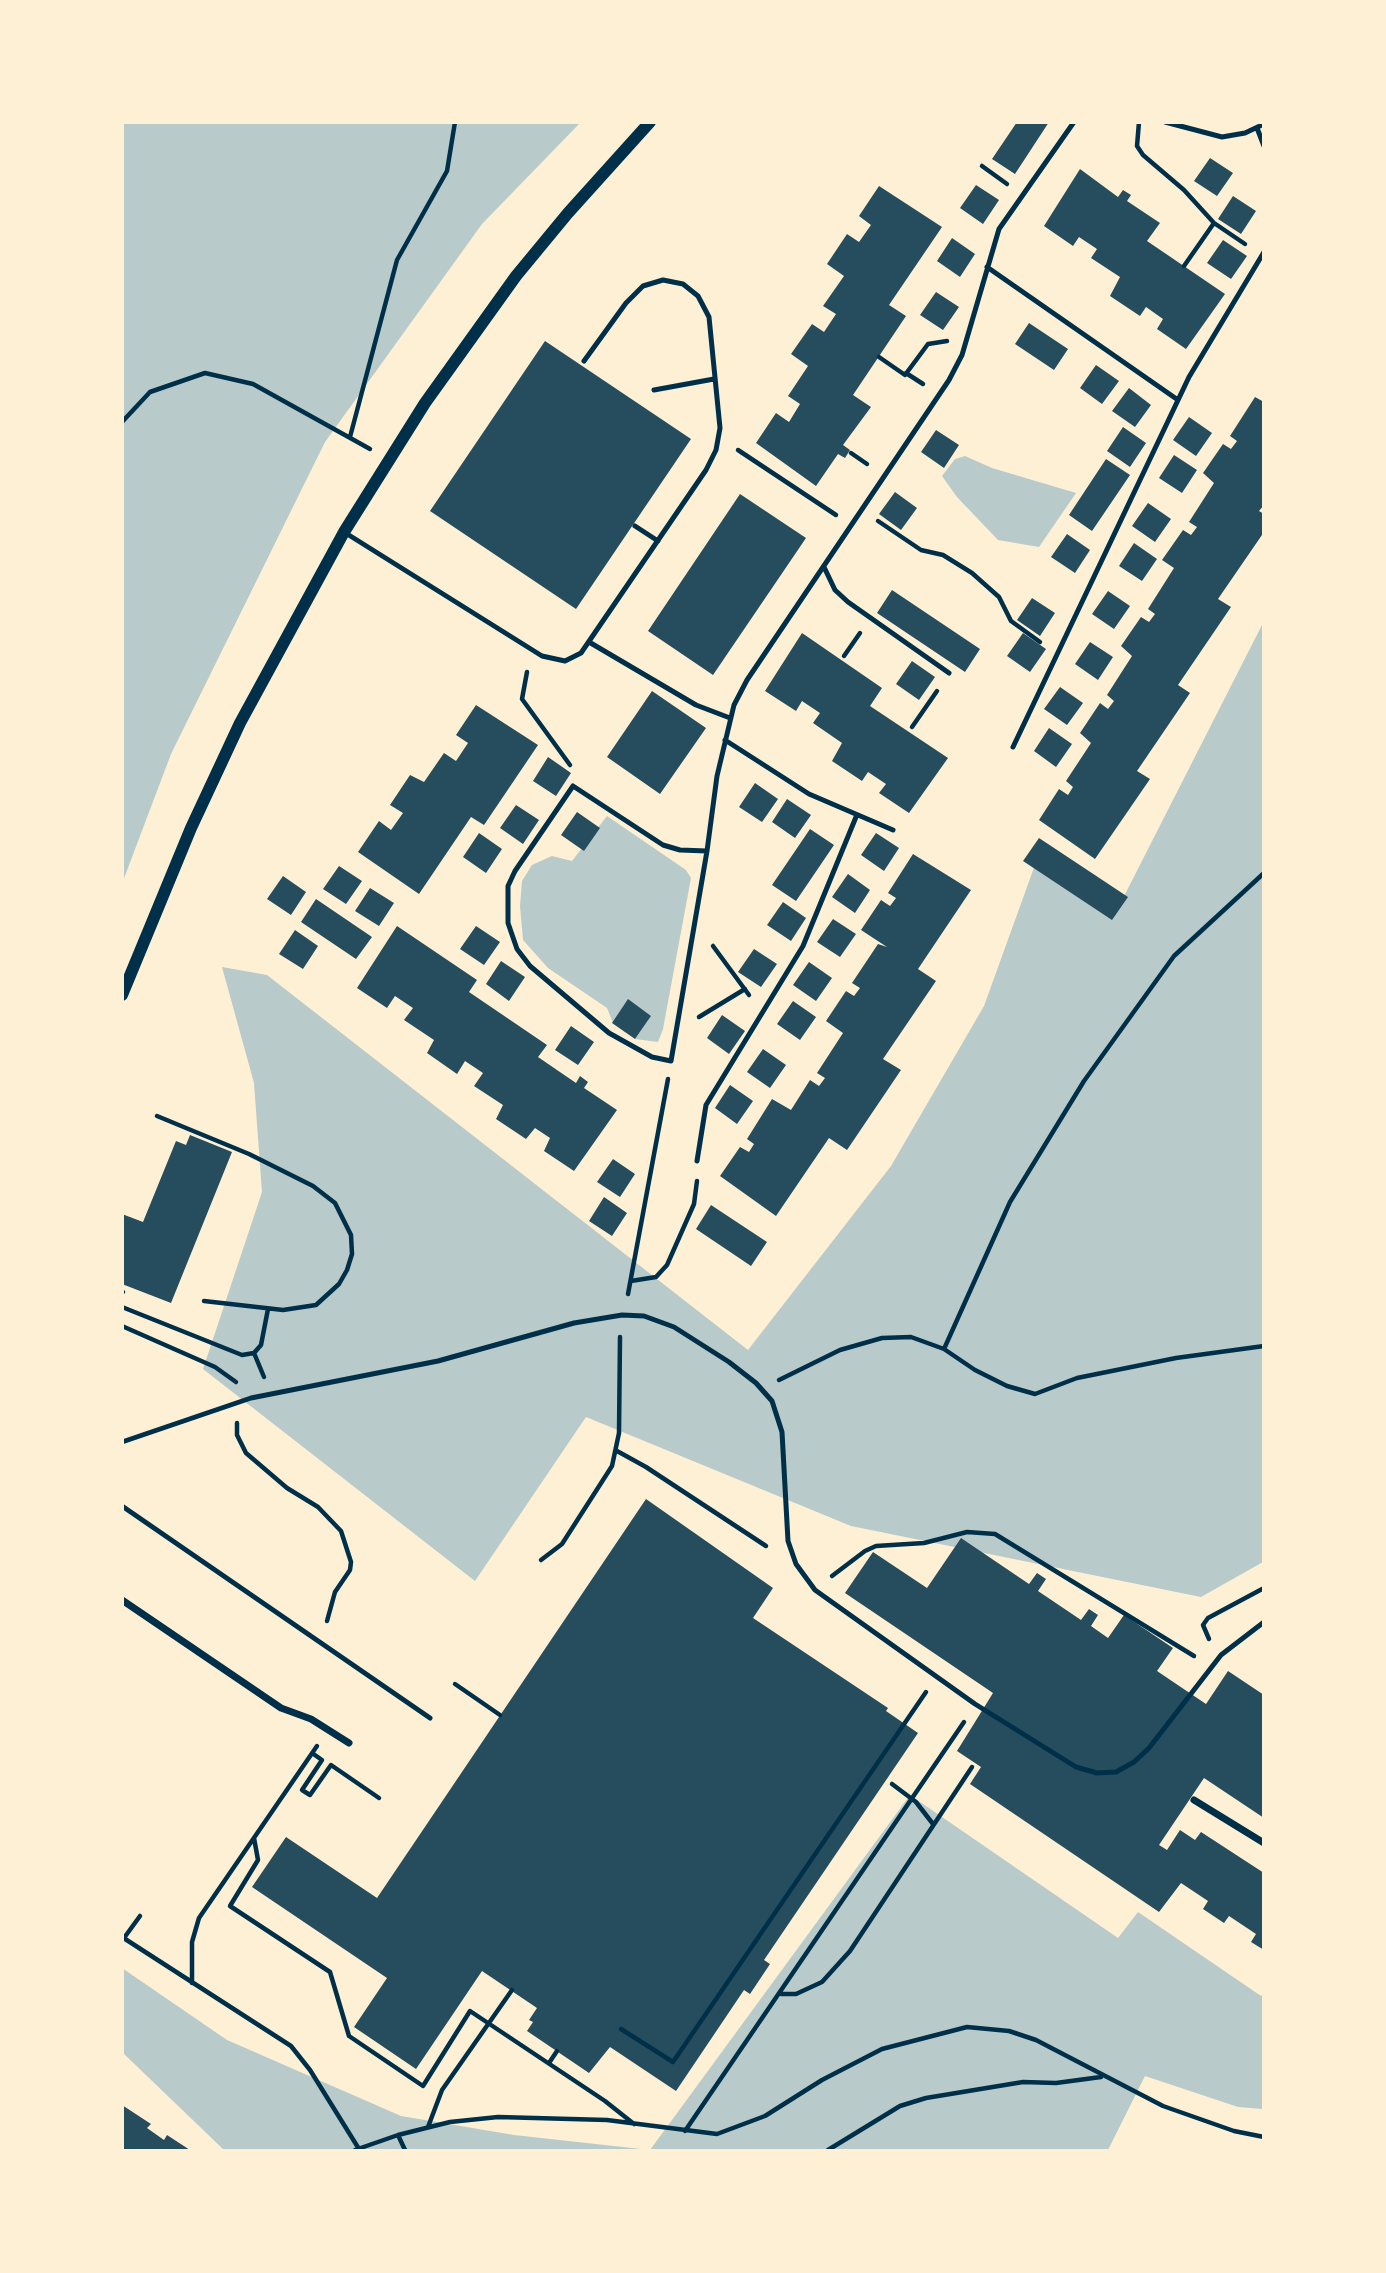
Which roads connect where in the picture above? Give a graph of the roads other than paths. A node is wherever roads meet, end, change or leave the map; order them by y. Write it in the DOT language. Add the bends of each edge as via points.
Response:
graph roads {
  1 [pos="650,122"];
  2 [pos="1073,122"];
  3 [pos="1165,122"];
  4 [pos="1264,124"];
  5 [pos="1257,128"];
  6 [pos="1264,146"];
  7 [pos="1263,254"];
  8 [pos="987,267"];
  9 [pos="584,361"];
  10 [pos="714,379"];
  11 [pos="654,390"];
  12 [pos="1178,400"];
  13 [pos="635,526"];
  14 [pos="344,532"];
  15 [pos="658,541"];
  16 [pos="824,567"];
  17 [pos="589,642"];
  18 [pos="949,673"];
  19 [pos="730,718"];
  20 [pos="725,740"];
  21 [pos="1013,747"];
  22 [pos="856,817"];
  23 [pos="893,830"];
  24 [pos="707,851"];
  25 [pos="122,995"];
  26 [pos="697,1161"];
  27 [pos="122,1442"];
  28 [pos="122,1506"];
  29 [pos="122,1600"];
  30 [pos="1264,1622"];
  31 [pos="430,1717"];
  32 [pos="349,1743"];
  33 [pos="1194,1800"];
  34 [pos="1264,1843"];
  1 -- 14 [label="street" via="516,276"];
  2 -- 8 [label="lane" via="999,229"];
  3 -- 5 [label="lane" via="1222,137"];
  4 -- 5 [label="lane"];
  5 -- 6 [label="lane"];
  7 -- 12 [label="lane"];
  8 -- 12 [label="lane"];
  8 -- 16 [label="lane" via="965,345 940,396"];
  9 -- 10 [label="lane" via="635,292 653,280 672,281 691,290 705,306"];
  10 -- 11 [label="lane"];
  10 -- 15 [label="lane" via="719,440 706,470"];
  12 -- 21 [label="lane"];
  13 -- 15 [label="lane"];
  14 -- 17 [label="lane" via="532,651 565,661 581,653"];
  14 -- 25 [label="street" via="240,723"];
  15 -- 17 [label="lane"];
  16 -- 18 [label="lane" via="835,590 848,602"];
  16 -- 19 [label="lane" via="747,680"];
  17 -- 19 [label="lane" via="696,705"];
  19 -- 20 [label="lane"];
  20 -- 22 [label="lane" via="783,780"];
  20 -- 24 [label="lane"];
  22 -- 23 [label="lane"];
  22 -- 26 [label="lane" via="807,937 706,1105"];
  24 -- 24 [label="lane" via="671,1061 652,1057 609,1033 530,966 517,949 508,923 508,886 573,786 663,845"];
  27 -- 30 [label="lane" via="239,1401 407,1368 539,1330 622,1315 656,1319 743,1372 777,1409 788,1541 796,1564 815,1590 975,1704 1076,1767 1116,1772 1134,1762 1229,1647"];
  28 -- 31 [label="lane"];
  29 -- 32 [label="street" via="281,1708"];
  33 -- 34 [label="street"];
}
